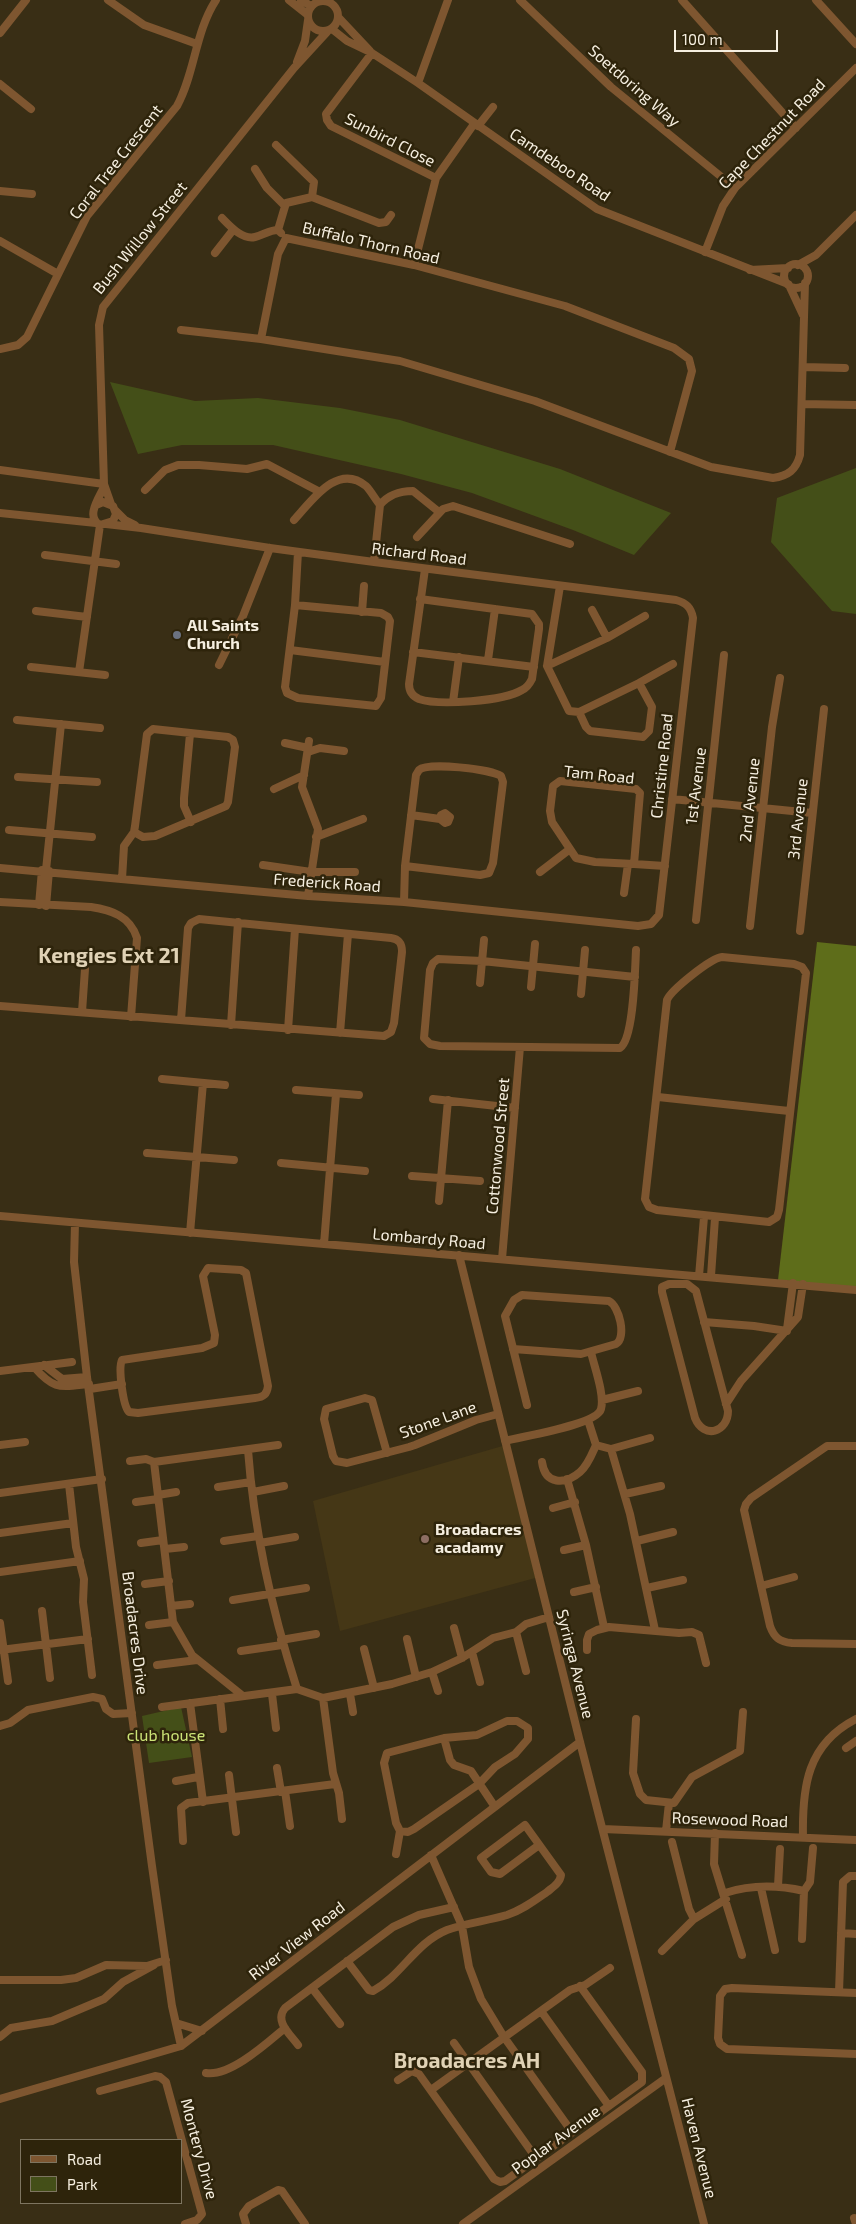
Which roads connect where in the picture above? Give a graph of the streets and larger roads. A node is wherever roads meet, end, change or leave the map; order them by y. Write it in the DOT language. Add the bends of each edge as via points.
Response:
graph roads {
  1 [pos="26,0"];
  2 [pos="108,0"];
  3 [pos="216,0"];
  4 [pos="288,0"];
  5 [pos="301,0"];
  6 [pos="325,0"];
  7 [pos="342,0"];
  8 [pos="448,0"];
  9 [pos="520,0"];
  10 [pos="682,0"];
  11 [pos="816,0"];
  12 [pos="311,6"];
  13 [pos="338,15"];
  14 [pos="308,17"];
  15 [pos="329,30"];
  16 [pos="0,33"];
  17 [pos="197,44"];
  18 [pos="856,44"];
  19 [pos="371,52"];
  20 [pos="294,68"];
  21 [pos="856,68"];
  22 [pos="418,83"];
  23 [pos="0,84"];
  24 [pos="493,107"];
  25 [pos="31,109"];
  26 [pos="476,125"];
  27 [pos="796,128"];
  28 [pos="276,145"];
  29 [pos="255,169"];
  30 [pos="436,178"];
  31 [pos="735,188"];
  32 [pos="0,191"];
  33 [pos="32,194"];
  34 [pos="312,197"];
  35 [pos="284,205"];
  36 [pos="391,215"];
  37 [pos="856,215"];
  38 [pos="222,218"];
  39 [pos="233,230"];
  40 [pos="278,230"];
  41 [pos="286,238"];
  42 [pos="0,241"];
  43 [pos="705,252"];
  44 [pos="215,253"];
  45 [pos="816,255"];
  46 [pos="798,265"];
  47 [pos="414,266"];
  48 [pos="788,268"];
  49 [pos="750,270"];
  50 [pos="807,272"];
  51 [pos="58,274"];
  52 [pos="805,284"];
  53 [pos="788,285"];
  54 [pos="804,317"];
  55 [pos="181,330"];
  56 [pos="261,339"];
  57 [pos="0,349"];
  58 [pos="803,367"];
  59 [pos="845,368"];
  60 [pos="802,404"];
  61 [pos="856,405"];
  62 [pos="670,452"];
  63 [pos="0,470"];
  64 [pos="104,486"];
  65 [pos="145,490"];
  66 [pos="320,492"];
  67 [pos="380,504"];
  68 [pos="95,507"];
  69 [pos="113,507"];
  70 [pos="439,512"];
  71 [pos="0,513"];
  72 [pos="76,519"];
  73 [pos="294,520"];
  74 [pos="101,524"];
  75 [pos="141,528"];
  76 [pos="417,537"];
  77 [pos="570,544"];
  78 [pos="270,548"];
  79 [pos="298,552"];
  80 [pos="45,555"];
  81 [pos="94,562"];
  82 [pos="374,562"];
  83 [pos="116,564"];
  84 [pos="425,569"];
  85 [pos="364,586"];
  86 [pos="560,586"];
  87 [pos="420,599"];
  88 [pos="295,605"];
  89 [pos="495,609"];
  90 [pos="690,609"];
  91 [pos="592,610"];
  92 [pos="36,611"];
  93 [pos="362,612"];
  94 [pos="645,616"];
  95 [pos="87,617"];
  96 [pos="607,638"];
  97 [pos="290,650"];
  98 [pos="413,652"];
  99 [pos="724,655"];
  100 [pos="460,657"];
  101 [pos="488,660"];
  102 [pos="385,662"];
  103 [pos="673,664"];
  104 [pos="219,665"];
  105 [pos="547,666"];
  106 [pos="31,667"];
  107 [pos="534,667"];
  108 [pos="78,672"];
  109 [pos="104,675"];
  110 [pos="780,678"];
  111 [pos="639,683"];
  112 [pos="453,702"];
  113 [pos="824,709"];
  114 [pos="575,712"];
  115 [pos="17,720"];
  116 [pos="62,724"];
  117 [pos="100,728"];
  118 [pos="190,734"];
  119 [pos="284,743"];
  120 [pos="309,747"];
  121 [pos="344,751"];
  122 [pos="304,775"];
  123 [pos="18,777"];
  124 [pos="56,779"];
  125 [pos="97,782"];
  126 [pos="274,789"];
  127 [pos="672,799"];
  128 [pos="707,802"];
  129 [pos="764,808"];
  130 [pos="812,813"];
  131 [pos="411,815"];
  132 [pos="440,818"];
  133 [pos="364,819"];
  134 [pos="191,822"];
  135 [pos="9,830"];
  136 [pos="134,832"];
  137 [pos="50,834"];
  138 [pos="92,837"];
  139 [pos="316,837"];
  140 [pos="570,848"];
  141 [pos="631,864"];
  142 [pos="263,865"];
  143 [pos="405,866"];
  144 [pos="665,866"];
  145 [pos="0,868"];
  146 [pos="46,870"];
  147 [pos="311,872"];
  148 [pos="356,872"];
  149 [pos="540,872"];
  150 [pos="122,879"];
  151 [pos="624,893"];
  152 [pos="308,896"];
  153 [pos="0,902"];
  154 [pos="404,902"];
  155 [pos="43,905"];
  156 [pos="696,920"];
  157 [pos="238,922"];
  158 [pos="651,924"];
  159 [pos="750,926"];
  160 [pos="296,929"];
  161 [pos="800,931"];
  162 [pos="348,934"];
  163 [pos="484,940"];
  164 [pos="535,944"];
  165 [pos="585,950"];
  166 [pos="636,950"];
  167 [pos="482,961"];
  168 [pos="532,966"];
  169 [pos="85,969"];
  170 [pos="583,971"];
  171 [pos="635,977"];
  172 [pos="480,984"];
  173 [pos="531,987"];
  174 [pos="581,994"];
  175 [pos="0,1006"];
  176 [pos="82,1012"];
  177 [pos="131,1017"];
  178 [pos="181,1020"];
  179 [pos="231,1025"];
  180 [pos="288,1030"];
  181 [pos="340,1033"];
  182 [pos="520,1047"];
  183 [pos="162,1079"];
  184 [pos="202,1083"];
  185 [pos="225,1084"];
  186 [pos="296,1090"];
  187 [pos="336,1094"];
  188 [pos="359,1095"];
  189 [pos="658,1098"];
  190 [pos="433,1099"];
  191 [pos="448,1100"];
  192 [pos="515,1108"];
  193 [pos="789,1111"];
  194 [pos="147,1153"];
  195 [pos="196,1157"];
  196 [pos="234,1160"];
  197 [pos="281,1163"];
  198 [pos="330,1168"];
  199 [pos="366,1171"];
  200 [pos="412,1176"];
  201 [pos="441,1178"];
  202 [pos="480,1182"];
  203 [pos="439,1201"];
  204 [pos="0,1216"];
  205 [pos="704,1217"];
  206 [pos="714,1218"];
  207 [pos="76,1223"];
  208 [pos="190,1233"];
  209 [pos="324,1244"];
  210 [pos="459,1255"];
  211 [pos="502,1259"];
  212 [pos="699,1276"];
  213 [pos="711,1276"];
  214 [pos="793,1283"];
  215 [pos="803,1284"];
  216 [pos="856,1290"];
  217 [pos="704,1322"];
  218 [pos="787,1331"];
  219 [pos="513,1349"];
  220 [pos="591,1352"];
  221 [pos="72,1362"];
  222 [pos="44,1365"];
  223 [pos="34,1367"];
  224 [pos="0,1371"];
  225 [pos="89,1384"];
  226 [pos="122,1384"];
  227 [pos="638,1391"];
  228 [pos="602,1400"];
  229 [pos="726,1404"];
  230 [pos="527,1405"];
  231 [pos="498,1414"];
  232 [pos="588,1420"];
  233 [pos="650,1438"];
  234 [pos="25,1442"];
  235 [pos="505,1442"];
  236 [pos="0,1445"];
  237 [pos="278,1445"];
  238 [pos="596,1445"];
  239 [pos="856,1446"];
  240 [pos="611,1449"];
  241 [pos="248,1450"];
  242 [pos="387,1452"];
  243 [pos="130,1461"];
  244 [pos="154,1462"];
  245 [pos="542,1462"];
  246 [pos="102,1479"];
  247 [pos="567,1479"];
  248 [pos="251,1482"];
  249 [pos="69,1484"];
  250 [pos="284,1486"];
  251 [pos="662,1486"];
  252 [pos="218,1487"];
  253 [pos="176,1492"];
  254 [pos="253,1492"];
  255 [pos="0,1494"];
  256 [pos="625,1494"];
  257 [pos="158,1497"];
  258 [pos="136,1502"];
  259 [pos="575,1502"];
  260 [pos="553,1508"];
  261 [pos="73,1523"];
  262 [pos="673,1532"];
  263 [pos="0,1533"];
  264 [pos="295,1537"];
  265 [pos="163,1540"];
  266 [pos="259,1540"];
  267 [pos="224,1541"];
  268 [pos="637,1541"];
  269 [pos="141,1543"];
  270 [pos="586,1545"];
  271 [pos="184,1546"];
  272 [pos="165,1549"];
  273 [pos="564,1550"];
  274 [pos="80,1561"];
  275 [pos="0,1572"];
  276 [pos="794,1577"];
  277 [pos="683,1580"];
  278 [pos="169,1581"];
  279 [pos="145,1584"];
  280 [pos="596,1586"];
  281 [pos="761,1586"];
  282 [pos="306,1588"];
  283 [pos="647,1588"];
  284 [pos="574,1592"];
  285 [pos="269,1594"];
  286 [pos="233,1600"];
  287 [pos="190,1604"];
  288 [pos="171,1606"];
  289 [pos="42,1611"];
  290 [pos="549,1617"];
  291 [pos="173,1622"];
  292 [pos="0,1623"];
  293 [pos="149,1625"];
  294 [pos="604,1627"];
  295 [pos="454,1628"];
  296 [pos="655,1630"];
  297 [pos="516,1632"];
  298 [pos="316,1634"];
  299 [pos="88,1639"];
  300 [pos="406,1639"];
  301 [pos="281,1643"];
  302 [pos="46,1644"];
  303 [pos="856,1644"];
  304 [pos="364,1649"];
  305 [pos="2,1650"];
  306 [pos="587,1650"];
  307 [pos="241,1651"];
  308 [pos="472,1652"];
  309 [pos="462,1658"];
  310 [pos="197,1660"];
  311 [pos="706,1663"];
  312 [pos="157,1665"];
  313 [pos="526,1671"];
  314 [pos="432,1672"];
  315 [pos="92,1675"];
  316 [pos="50,1678"];
  317 [pos="416,1678"];
  318 [pos="8,1681"];
  319 [pos="480,1682"];
  320 [pos="374,1688"];
  321 [pos="297,1689"];
  322 [pos="438,1691"];
  323 [pos="272,1694"];
  324 [pos="350,1694"];
  325 [pos="243,1696"];
  326 [pos="323,1698"];
  327 [pos="220,1700"];
  328 [pos="190,1704"];
  329 [pos="162,1707"];
  330 [pos="353,1712"];
  331 [pos="743,1712"];
  332 [pos="132,1713"];
  333 [pos="636,1719"];
  334 [pos="856,1719"];
  335 [pos="0,1726"];
  336 [pos="276,1728"];
  337 [pos="223,1729"];
  338 [pos="444,1738"];
  339 [pos="856,1741"];
  340 [pos="580,1742"];
  341 [pos="846,1748"];
  342 [pos="278,1768"];
  343 [pos="229,1775"];
  344 [pos="198,1777"];
  345 [pos="176,1781"];
  346 [pos="335,1784"];
  347 [pos="479,1784"];
  348 [pos="283,1791"];
  349 [pos="232,1798"];
  350 [pos="202,1802"];
  351 [pos="669,1803"];
  352 [pos="495,1807"];
  353 [pos="342,1819"];
  354 [pos="290,1826"];
  355 [pos="603,1829"];
  356 [pos="666,1831"];
  357 [pos="236,1832"];
  358 [pos="400,1832"];
  359 [pos="715,1833"];
  360 [pos="803,1837"];
  361 [pos="856,1840"];
  362 [pos="183,1841"];
  363 [pos="672,1842"];
  364 [pos="539,1845"];
  365 [pos="813,1848"];
  366 [pos="780,1849"];
  367 [pos="396,1854"];
  368 [pos="431,1855"];
  369 [pos="856,1876"];
  370 [pos="778,1886"];
  371 [pos="761,1888"];
  372 [pos="804,1890"];
  373 [pos="725,1896"];
  374 [pos="454,1907"];
  375 [pos="694,1918"];
  376 [pos="462,1926"];
  377 [pos="841,1933"];
  378 [pos="856,1934"];
  379 [pos="802,1939"];
  380 [pos="775,1950"];
  381 [pos="662,1951"];
  382 [pos="742,1955"];
  383 [pos="166,1960"];
  384 [pos="347,1961"];
  385 [pos="154,1965"];
  386 [pos="610,1968"];
  387 [pos="0,1980"];
  388 [pos="580,1986"];
  389 [pos="312,1988"];
  390 [pos="839,1992"];
  391 [pos="856,1993"];
  392 [pos="541,2011"];
  393 [pos="176,2023"];
  394 [pos="340,2024"];
  395 [pos="285,2028"];
  396 [pos="202,2031"];
  397 [pos="2,2034"];
  398 [pos="504,2037"];
  399 [pos="454,2042"];
  400 [pos="298,2045"];
  401 [pos="181,2046"];
  402 [pos="856,2054"];
  403 [pos="468,2062"];
  404 [pos="206,2073"];
  405 [pos="666,2078"];
  406 [pos="398,2080"];
  407 [pos="431,2090"];
  408 [pos="100,2091"];
  409 [pos="0,2098"];
  410 [pos="609,2106"];
  411 [pos="572,2132"];
  412 [pos="182,2139"];
  413 [pos="182,2141"];
  414 [pos="536,2158"];
  415 [pos="184,2224"];
  416 [pos="246,2224"];
  417 [pos="305,2224"];
  418 [pos="463,2224"];
  419 [pos="704,2224"];
  1 -- 16 [label="street"];
  2 -- 17 [label="street" via="144,24"];
  3 -- 17 [label="street, Coral Tree Crescent"];
  4 -- 14 [label="street"];
  5 -- 12 [label="street"];
  6 -- 12 [label="street"];
  6 -- 13 [label="street" via="333,4"];
  7 -- 13 [label="street"];
  8 -- 22 [label="street"];
  9 -- 31 [label="street, Soetdoring Way" via="611,87"];
  10 -- 27 [label="street"];
  11 -- 18 [label="street"];
  12 -- 14 [label="street"];
  13 -- 15 [label="street"];
  13 -- 19 [label="street, Camdeboo Road"];
  14 -- 15 [label="street" via="313,28"];
  14 -- 20 [label="street, Bush Willow Street" via="305,41"];
  15 -- 19 [label="street, Camdeboo Road"];
  15 -- 20 [label="street, Bush Willow Street"];
  17 -- 51 [label="street, Coral Tree Crescent" via="177,106 87,216"];
  19 -- 22 [label="street, Camdeboo Road"];
  19 -- 30 [label="street, Sunbird Close" via="326,114 327,120 331,126"];
  20 -- 64 [label="street, Bush Willow Street" via="102,307 99,325"];
  21 -- 27 [label="street, Cape Chestnut Road"];
  22 -- 26 [label="street, Camdeboo Road"];
  23 -- 25 [label="street"];
  24 -- 26 [label="street"];
  26 -- 30 [label="street"];
  26 -- 43 [label="street, Camdeboo Road" via="596,209"];
  27 -- 31 [label="street, Cape Chestnut Road"];
  28 -- 34 [label="street" via="314,182"];
  29 -- 35 [label="street" via="267,188"];
  30 -- 47 [label="street"];
  31 -- 43 [label="street, Cape Chestnut Road" via="723,206"];
  32 -- 33 [label="street"];
  34 -- 35 [label="street"];
  34 -- 36 [label="street" via="379,223 386,222"];
  35 -- 40 [label="street"];
  37 -- 45 [label="street"];
  38 -- 39 [label="street"];
  39 -- 40 [label="street" via="252,238"];
  39 -- 44 [label="street"];
  40 -- 41 [label="street"];
  41 -- 47 [label="street, Buffalo Thorn Road"];
  41 -- 56 [label="street, Buffalo Thorn Road" via="278,254"];
  42 -- 51 [label="street"];
  43 -- 49 [label="street, Camdeboo Road"];
  45 -- 46 [label="street"];
  45 -- 50 [label="street"];
  46 -- 48 [label="street"];
  46 -- 50 [label="street"];
  47 -- 62 [label="street, Buffalo Thorn Road" via="565,306 686,355 692,371"];
  48 -- 49 [label="street, Camdeboo Road"];
  48 -- 53 [label="street" via="784,278"];
  49 -- 53 [label="street, Camdeboo Road"];
  50 -- 52 [label="street"];
  51 -- 57 [label="street, Coral Tree Crescent" via="27,337 18,345"];
  52 -- 53 [label="street" via="796,288"];
  52 -- 54 [label="street"];
  53 -- 54 [label="street"];
  54 -- 58 [label="street"];
  55 -- 56 [label="street"];
  56 -- 62 [label="street" via="400,361 535,401"];
  58 -- 59 [label="street"];
  58 -- 60 [label="street"];
  60 -- 61 [label="street"];
  60 -- 62 [label="street" via="800,455 792,472 781,477 711,467"];
  63 -- 64 [label="street"];
  64 -- 68 [label="street, Bush Willow Street"];
  64 -- 69 [label="street, Bush Willow Street"];
  65 -- 66 [label="street" via="165,470 178,465 247,469 267,464"];
  66 -- 67 [label="street" via="336,481 351,480 364,485"];
  66 -- 73 [label="street"];
  67 -- 70 [label="street" via="396,494 413,491"];
  67 -- 82 [label="street"];
  68 -- 69 [label="street" via="103,502"];
  68 -- 72 [label="street"];
  68 -- 74 [label="street" via="94,516"];
  69 -- 74 [label="street" via="112,521"];
  69 -- 75 [label="street, Richard Road" via="125,520"];
  70 -- 76 [label="street"];
  70 -- 77 [label="street" via="447,507 458,507"];
  71 -- 72 [label="street, Richard Road"];
  72 -- 74 [label="street, Richard Road"];
  74 -- 75 [label="street, Richard Road"];
  74 -- 81 [label="street"];
  75 -- 78 [label="street, Richard Road"];
  78 -- 79 [label="street, Richard Road"];
  78 -- 104 [label="street"];
  79 -- 82 [label="street, Richard Road"];
  79 -- 88 [label="street"];
  80 -- 81 [label="street"];
  81 -- 83 [label="street"];
  81 -- 95 [label="street"];
  82 -- 84 [label="street, Richard Road"];
  84 -- 86 [label="street, Richard Road"];
  84 -- 87 [label="street"];
  85 -- 93 [label="street"];
  86 -- 90 [label="street, Richard Road" via="676,600"];
  86 -- 105 [label="street"];
  87 -- 89 [label="street"];
  87 -- 98 [label="street"];
  88 -- 93 [label="street"];
  88 -- 97 [label="street"];
  89 -- 101 [label="street"];
  89 -- 107 [label="street" via="526,612 534,616 540,626"];
  90 -- 127 [label="street, Christine Road" via="693,618"];
  91 -- 96 [label="street"];
  92 -- 95 [label="street"];
  93 -- 102 [label="street" via="385,614 390,619"];
  94 -- 96 [label="street"];
  95 -- 108 [label="street"];
  96 -- 105 [label="street"];
  97 -- 102 [label="street"];
  97 -- 102 [label="street" via="286,690 292,697 308,700 376,706 381,698"];
  98 -- 100 [label="street"];
  98 -- 112 [label="street" via="409,684 412,694 420,699"];
  99 -- 128 [label="street, 1st Avenue"];
  100 -- 101 [label="street"];
  100 -- 112 [label="street"];
  101 -- 107 [label="street"];
  103 -- 111 [label="street"];
  105 -- 114 [label="street" via="565,706"];
  106 -- 108 [label="street"];
  107 -- 112 [label="street" via="532,679 521,691"];
  108 -- 109 [label="street"];
  110 -- 129 [label="street, 2nd Avenue"];
  111 -- 114 [label="street"];
  111 -- 114 [label="street" via="652,707 649,731 642,737 590,731"];
  113 -- 130 [label="street, 3rd Avenue"];
  115 -- 116 [label="street"];
  116 -- 117 [label="street"];
  116 -- 124 [label="street"];
  118 -- 134 [label="street" via="184,806"];
  118 -- 134 [label="street" via="231,738 235,747 228,802 219,811"];
  118 -- 136 [label="street" via="153,730 147,734"];
  119 -- 120 [label="street"];
  120 -- 121 [label="street"];
  120 -- 122 [label="street"];
  122 -- 126 [label="street"];
  122 -- 139 [label="street" via="302,788 318,829"];
  123 -- 124 [label="street"];
  124 -- 125 [label="street"];
  124 -- 137 [label="street"];
  127 -- 128 [label="street"];
  127 -- 144 [label="street, Christine Road"];
  128 -- 129 [label="street"];
  128 -- 156 [label="street, 1st Avenue"];
  129 -- 130 [label="street"];
  129 -- 159 [label="street, 2nd Avenue"];
  130 -- 161 [label="street, 3rd Avenue"];
  131 -- 132 [label="street"];
  131 -- 143 [label="street"];
  131 -- 143 [label="street" via="416,775 421,767 491,772 502,779 489,873 480,876"];
  133 -- 139 [label="street"];
  134 -- 136 [label="street" via="148,837"];
  135 -- 137 [label="street"];
  136 -- 150 [label="street" via="124,846"];
  137 -- 138 [label="street"];
  137 -- 146 [label="street"];
  139 -- 147 [label="street"];
  140 -- 141 [label="street, Tam Road" via="580,860"];
  140 -- 141 [label="street, Tam Road" via="550,815 554,785 560,782 636,789 641,796"];
  140 -- 149 [label="street"];
  141 -- 144 [label="street, Tam Road"];
  141 -- 151 [label="street, Tam Road"];
  142 -- 147 [label="street"];
  143 -- 154 [label="street"];
  144 -- 158 [label="street, Christine Road" via="659,915"];
  145 -- 146 [label="street, Frederick Road"];
  146 -- 150 [label="street, Frederick Road"];
  146 -- 155 [label="street"];
  147 -- 148 [label="street"];
  147 -- 152 [label="street"];
  150 -- 152 [label="street, Frederick Road"];
  152 -- 154 [label="street, Frederick Road"];
  153 -- 155 [label="street"];
  154 -- 158 [label="street, Frederick Road" via="628,926"];
  155 -- 177 [label="street" via="106,909 131,925 137,942"];
  157 -- 160 [label="street"];
  157 -- 178 [label="street" via="202,918 189,925"];
  157 -- 179 [label="street"];
  160 -- 162 [label="street"];
  160 -- 180 [label="street"];
  162 -- 181 [label="street"];
  162 -- 181 [label="street" via="396,939 402,952 391,1032 379,1037"];
  163 -- 167 [label="street"];
  164 -- 168 [label="street"];
  165 -- 170 [label="street"];
  166 -- 171 [label="street"];
  167 -- 168 [label="street"];
  167 -- 172 [label="street"];
  167 -- 182 [label="street" via="442,958 432,963 424,1038 430,1044 440,1046"];
  168 -- 170 [label="street"];
  168 -- 173 [label="street"];
  169 -- 176 [label="street"];
  170 -- 171 [label="street"];
  170 -- 174 [label="street"];
  171 -- 182 [label="street" via="628,1036 622,1047"];
  175 -- 176 [label="street"];
  176 -- 177 [label="street"];
  177 -- 178 [label="street"];
  178 -- 179 [label="street"];
  179 -- 180 [label="street"];
  180 -- 181 [label="street"];
  182 -- 192 [label="street, Cottonwood Street"];
  183 -- 184 [label="street"];
  184 -- 185 [label="street"];
  184 -- 195 [label="street"];
  186 -- 187 [label="street"];
  187 -- 188 [label="street"];
  187 -- 198 [label="street"];
  189 -- 193 [label="street"];
  189 -- 193 [label="street" via="666,1007 671,994 718,957 786,963 802,967 806,978"];
  189 -- 205 [label="street" via="645,1199 654,1210"];
  190 -- 191 [label="street"];
  191 -- 192 [label="street"];
  191 -- 201 [label="street"];
  192 -- 211 [label="street, Cottonwood Street"];
  193 -- 206 [label="street" via="777,1217 769,1222"];
  194 -- 195 [label="street"];
  195 -- 196 [label="street"];
  195 -- 208 [label="street"];
  197 -- 198 [label="street"];
  198 -- 199 [label="street"];
  198 -- 209 [label="street"];
  200 -- 201 [label="street"];
  201 -- 202 [label="street"];
  201 -- 203 [label="street"];
  204 -- 207 [label="street, Lombardy Road"];
  205 -- 206 [label="street"];
  205 -- 212 [label="street"];
  206 -- 213 [label="street"];
  207 -- 208 [label="street, Lombardy Road"];
  207 -- 225 [label="street, Broadacres Drive" via="74,1262"];
  208 -- 209 [label="street, Lombardy Road"];
  209 -- 210 [label="street, Lombardy Road"];
  210 -- 211 [label="street, Lombardy Road"];
  210 -- 231 [label="street, Syringa Avenue"];
  211 -- 212 [label="street, Lombardy Road"];
  212 -- 213 [label="street, Lombardy Road"];
  213 -- 214 [label="street, Lombardy Road"];
  214 -- 215 [label="street, Lombardy Road"];
  214 -- 218 [label="street"];
  215 -- 216 [label="street, Lombardy Road"];
  215 -- 218 [label="street" via="800,1313"];
  217 -- 218 [label="street"];
  217 -- 229 [label="street"];
  217 -- 229 [label="street" via="694,1287 688,1284 663,1286 697,1423 707,1431 715,1431 728,1415"];
  218 -- 229 [label="street" via="745,1377"];
  219 -- 220 [label="street" via="570,1354"];
  219 -- 220 [label="street" via="505,1316 518,1296 527,1295 614,1304 622,1338 616,1344"];
  219 -- 230 [label="street"];
  220 -- 228 [label="street"];
  221 -- 222 [label="street"];
  222 -- 223 [label="street"];
  222 -- 225 [label="street" via="62,1379"];
  223 -- 224 [label="street"];
  223 -- 225 [label="street" via="56,1386"];
  225 -- 226 [label="street"];
  225 -- 246 [label="street, Broadacres Drive"];
  226 -- 226 [label="street" via="120,1364 124,1358 202,1348 214,1343 203,1273 208,1268 244,1271 268,1386 265,1395 138,1414 126,1408"];
  227 -- 228 [label="street"];
  228 -- 232 [label="street" via="599,1414"];
  231 -- 235 [label="street, Syringa Avenue"];
  231 -- 242 [label="street, Stone Lane"];
  232 -- 235 [label="street"];
  232 -- 238 [label="street"];
  233 -- 240 [label="street"];
  234 -- 236 [label="street"];
  235 -- 290 [label="street, Syringa Avenue"];
  237 -- 241 [label="street"];
  238 -- 240 [label="street"];
  238 -- 247 [label="street" via="582,1470"];
  239 -- 281 [label="street" via="827,1446 748,1501 744,1513"];
  240 -- 256 [label="street"];
  241 -- 244 [label="street"];
  241 -- 248 [label="street"];
  242 -- 242 [label="street, Stone Lane" via="347,1463 336,1462 324,1419 326,1409 365,1398 372,1400"];
  243 -- 244 [label="street" via="146,1459"];
  244 -- 257 [label="street"];
  245 -- 247 [label="street" via="547,1478"];
  246 -- 249 [label="street"];
  246 -- 332 [label="street, Broadacres Drive"];
  247 -- 259 [label="street"];
  248 -- 252 [label="street"];
  248 -- 254 [label="street"];
  249 -- 255 [label="street"];
  249 -- 261 [label="street"];
  250 -- 254 [label="street"];
  251 -- 256 [label="street"];
  253 -- 257 [label="street"];
  254 -- 266 [label="street"];
  256 -- 268 [label="street"];
  257 -- 258 [label="street"];
  257 -- 265 [label="street"];
  259 -- 260 [label="street"];
  259 -- 270 [label="street"];
  261 -- 263 [label="street"];
  261 -- 274 [label="street"];
  262 -- 268 [label="street"];
  264 -- 266 [label="street"];
  265 -- 269 [label="street"];
  265 -- 272 [label="street"];
  266 -- 267 [label="street"];
  266 -- 285 [label="street"];
  268 -- 283 [label="street"];
  270 -- 273 [label="street"];
  270 -- 280 [label="street"];
  271 -- 272 [label="street"];
  272 -- 278 [label="street"];
  274 -- 275 [label="street"];
  274 -- 299 [label="street"];
  276 -- 281 [label="street"];
  277 -- 283 [label="street"];
  278 -- 279 [label="street"];
  278 -- 288 [label="street"];
  280 -- 284 [label="street"];
  280 -- 294 [label="street"];
  281 -- 303 [label="street" via="772,1631 779,1640"];
  282 -- 285 [label="street"];
  283 -- 296 [label="street"];
  285 -- 286 [label="street"];
  285 -- 301 [label="street"];
  287 -- 288 [label="street"];
  288 -- 291 [label="street"];
  289 -- 302 [label="street"];
  290 -- 297 [label="street" via="526,1624"];
  290 -- 340 [label="street, Syringa Avenue"];
  291 -- 293 [label="street"];
  291 -- 310 [label="street"];
  292 -- 305 [label="street"];
  294 -- 296 [label="street"];
  294 -- 306 [label="street" via="589,1634"];
  295 -- 309 [label="street"];
  296 -- 311 [label="street" via="696,1633"];
  297 -- 308 [label="street" via="493,1638"];
  297 -- 313 [label="street"];
  298 -- 301 [label="street"];
  299 -- 302 [label="street"];
  299 -- 315 [label="street"];
  300 -- 317 [label="street"];
  301 -- 307 [label="street"];
  301 -- 321 [label="street"];
  302 -- 305 [label="street"];
  302 -- 316 [label="street"];
  304 -- 320 [label="street"];
  305 -- 318 [label="street"];
  308 -- 309 [label="street"];
  308 -- 319 [label="street"];
  309 -- 314 [label="street"];
  310 -- 312 [label="street"];
  310 -- 325 [label="street"];
  314 -- 317 [label="street"];
  314 -- 322 [label="street"];
  317 -- 320 [label="street"];
  320 -- 324 [label="street"];
  321 -- 323 [label="street"];
  321 -- 326 [label="street"];
  323 -- 325 [label="street"];
  323 -- 336 [label="street"];
  324 -- 326 [label="street"];
  324 -- 330 [label="street"];
  325 -- 327 [label="street"];
  326 -- 346 [label="street"];
  327 -- 328 [label="street"];
  327 -- 337 [label="street"];
  328 -- 329 [label="street"];
  328 -- 344 [label="street"];
  331 -- 351 [label="street" via="740,1751 692,1777 678,1800"];
  332 -- 335 [label="street" via="110,1713 102,1699 93,1697 28,1710"];
  332 -- 383 [label="street, Broadacres Drive"];
  333 -- 351 [label="street" via="633,1773 640,1794 646,1800"];
  334 -- 360 [label="street" via="828,1739 812,1764 805,1787"];
  338 -- 347 [label="street" via="452,1763 471,1771"];
  338 -- 347 [label="street" via="477,1734 511,1721 520,1722 528,1728 525,1744 493,1768"];
  338 -- 358 [label="street" via="390,1751 385,1756"];
  339 -- 341 [label="street"];
  340 -- 352 [label="street, River View Road"];
  340 -- 355 [label="street, Syringa Avenue"];
  342 -- 348 [label="street"];
  343 -- 349 [label="street"];
  344 -- 345 [label="street"];
  344 -- 350 [label="street"];
  346 -- 348 [label="street"];
  346 -- 353 [label="street"];
  347 -- 352 [label="street"];
  347 -- 358 [label="street" via="411,1831"];
  348 -- 349 [label="street"];
  348 -- 354 [label="street"];
  349 -- 350 [label="street"];
  349 -- 357 [label="street"];
  350 -- 362 [label="street" via="188,1803 181,1808"];
  351 -- 356 [label="street"];
  352 -- 368 [label="street, River View Road"];
  355 -- 356 [label="street, Rosewood Road"];
  355 -- 405 [label="street, Syringa Avenue"];
  356 -- 359 [label="street, Rosewood Road"];
  358 -- 367 [label="street"];
  359 -- 360 [label="street, Rosewood Road"];
  359 -- 373 [label="street" via="714,1860"];
  360 -- 361 [label="street, Rosewood Road"];
  363 -- 375 [label="street"];
  364 -- 364 [label="street" via="525,1825 481,1858 491,1872 500,1874"];
  364 -- 376 [label="street" via="561,1873 559,1882 514,1912"];
  365 -- 372 [label="street" via="810,1882"];
  366 -- 370 [label="street"];
  368 -- 374 [label="street"];
  368 -- 396 [label="street, River View Road"];
  369 -- 377 [label="street" via="850,1876 843,1882"];
  370 -- 371 [label="street"];
  370 -- 372 [label="street"];
  371 -- 373 [label="street" via="746,1888"];
  371 -- 380 [label="street"];
  372 -- 379 [label="street"];
  373 -- 375 [label="street"];
  373 -- 382 [label="street"];
  374 -- 376 [label="street"];
  374 -- 384 [label="street" via="408,1919 380,1935"];
  375 -- 381 [label="street"];
  376 -- 384 [label="street" via="428,1940 390,1980 373,1991"];
  376 -- 398 [label="street" via="474,1982 488,2013"];
  377 -- 378 [label="street"];
  377 -- 390 [label="street"];
  383 -- 385 [label="street"];
  383 -- 393 [label="street, Broadacres Drive"];
  384 -- 389 [label="street"];
  385 -- 387 [label="street" via="109,1965 76,1978 61,1980"];
  385 -- 397 [label="street" via="123,1982 102,2000 52,2021 14,2027"];
  386 -- 388 [label="street"];
  388 -- 392 [label="street"];
  388 -- 410 [label="street" via="643,2076 639,2085"];
  389 -- 394 [label="street"];
  389 -- 395 [label="street" via="282,2011 280,2019"];
  390 -- 391 [label="street"];
  390 -- 402 [label="street" via="725,1990 720,1996 719,2043 727,2049"];
  392 -- 398 [label="street"];
  392 -- 410 [label="street"];
  393 -- 396 [label="street"];
  393 -- 401 [label="street, Broadacres Drive"];
  395 -- 400 [label="street"];
  395 -- 404 [label="street" via="237,2064 218,2073"];
  396 -- 401 [label="street, River View Road"];
  398 -- 403 [label="street"];
  398 -- 411 [label="street"];
  399 -- 403 [label="street"];
  401 -- 409 [label="street, River View Road"];
  403 -- 407 [label="street"];
  403 -- 414 [label="street"];
  405 -- 418 [label="street, Poplar Avenue"];
  405 -- 419 [label="street, Haven Avenue"];
  406 -- 407 [label="street" via="414,2071"];
  407 -- 414 [label="street" via="496,2181 505,2181"];
  408 -- 412 [label="street, Montery Drive" via="160,2077 166,2082"];
  410 -- 411 [label="street"];
  411 -- 414 [label="street"];
  413 -- 415 [label="street, Montery Drive" via="202,2214 197,2220"];
  416 -- 417 [label="street" via="243,2214 247,2207 278,2190 282,2191"];
}
